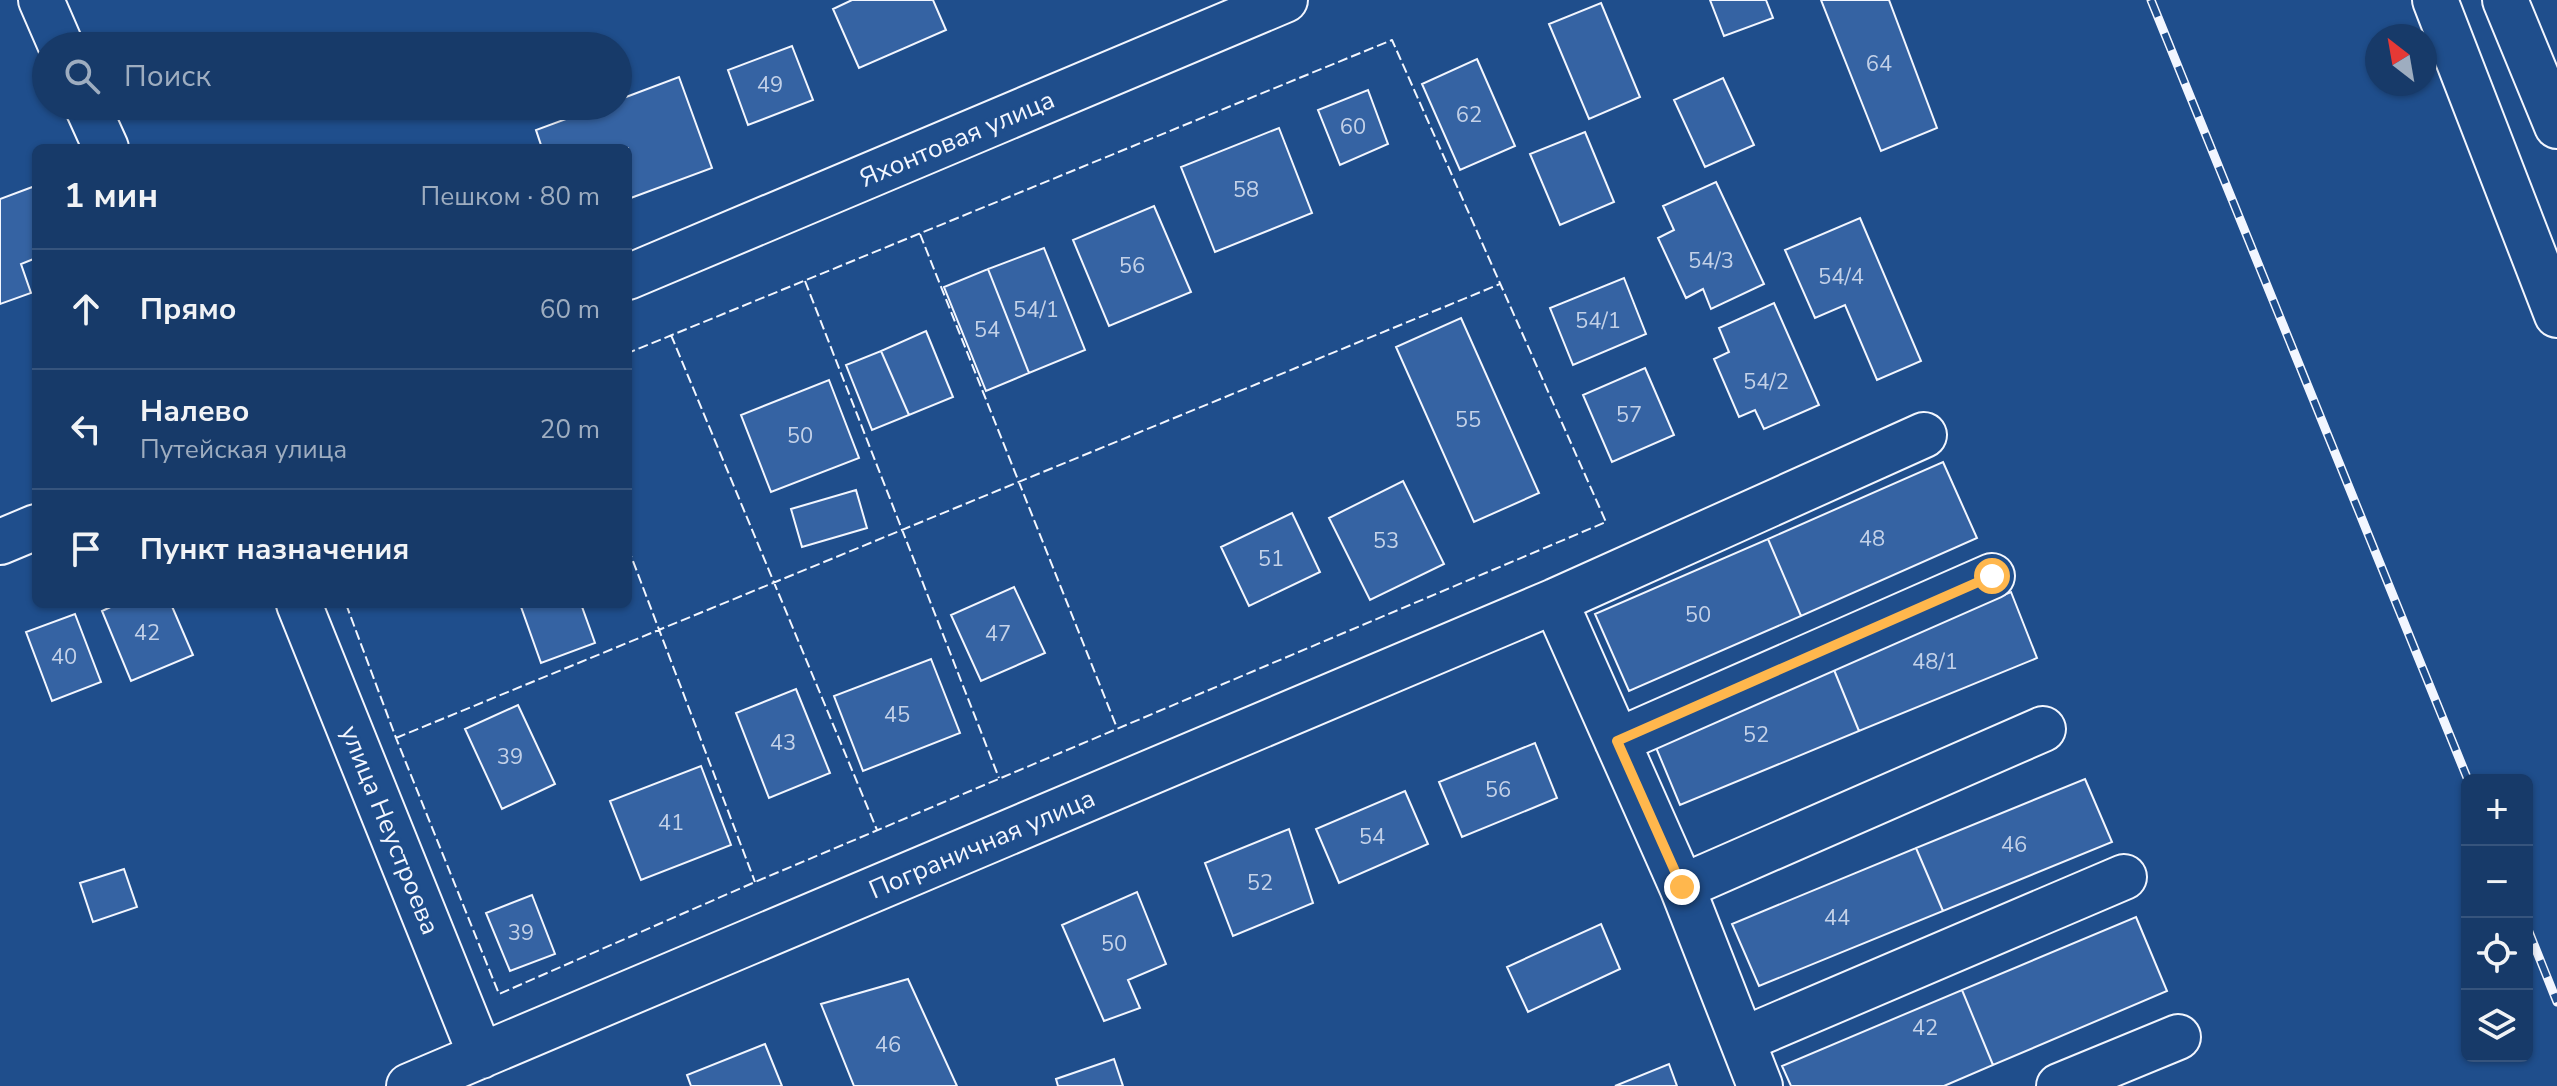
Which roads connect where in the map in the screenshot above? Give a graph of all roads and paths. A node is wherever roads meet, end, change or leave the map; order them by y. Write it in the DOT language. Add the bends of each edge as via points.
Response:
graph roads {
  1 [pos="41,0"];
  2 [pos="1285,0"];
  3 [pos="2435,0"];
  4 [pos="2505,0"];
  5 [pos="55,32"];
  6 [pos="93,120"];
  7 [pos="2557,126"];
  8 [pos="104,144"];
  9 [pos="632,275"];
  10 [pos="2557,315"];
  11 [pos="1924,435"];
  12 [pos="32,529"];
  13 [pos="0,542"];
  14 [pos="1992,576"];
  15 [pos="1555,601"];
  16 [pos="301,608"];
  17 [pos="2043,729"];
  18 [pos="1617,741"];
  19 [pos="2124,877"];
  20 [pos="1682,887"];
  21 [pos="2178,1037"];
  22 [pos="1742,1040"];
  23 [pos="481,1056"];
  24 [pos="409,1086"];
  25 [pos="1760,1086"];
  26 [pos="2059,1086"];
  1 -- 5 [label="main road"];
  2 -- 9 [label="main road, Яхонтовая улица"];
  3 -- 10 [label="main road"];
  4 -- 7 [label="main road"];
  6 -- 8 [label="main road"];
  11 -- 15 [label="main road, Пограничная улица"];
  12 -- 13 [label="main road"];
  14 -- 18 [label="main road"];
  15 -- 18 [label="main road"];
  15 -- 23 [label="main road, Пограничная улица"];
  16 -- 23 [label="main road, улица Неустроева"];
  17 -- 20 [label="main road"];
  18 -- 20 [label="main road"];
  19 -- 22 [label="main road"];
  20 -- 22 [label="main road"];
  21 -- 26 [label="main road"];
  22 -- 25 [label="main road"];
  23 -- 24 [label="main road, Пограничная улица"];
}
